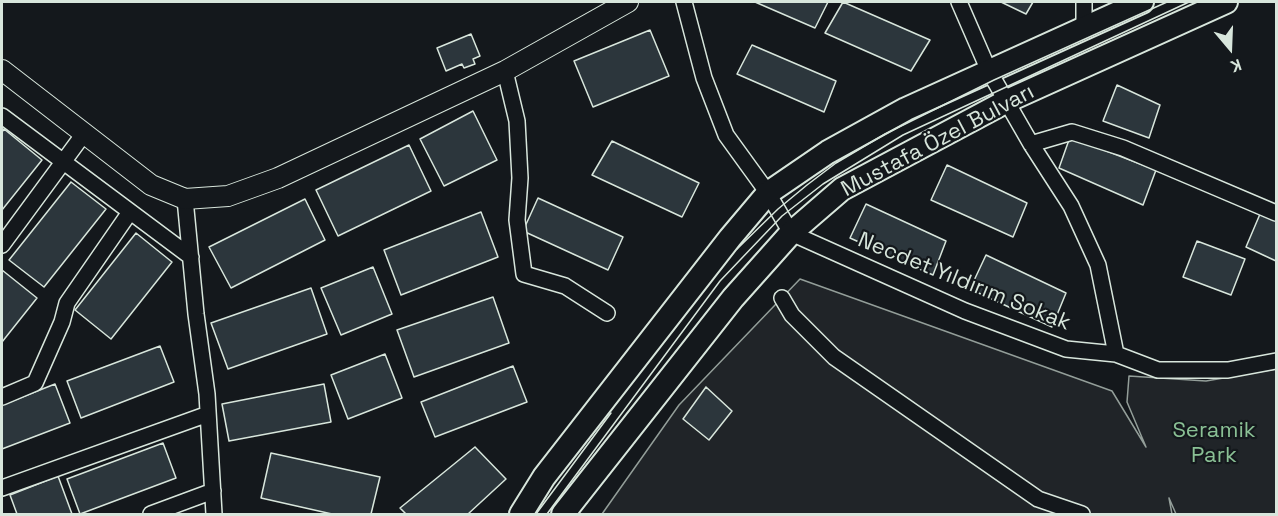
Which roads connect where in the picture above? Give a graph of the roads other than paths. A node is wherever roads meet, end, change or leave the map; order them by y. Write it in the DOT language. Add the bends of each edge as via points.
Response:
graph roads {
  1 [pos="628,2"];
  2 [pos="684,2"];
  3 [pos="959,2"];
  4 [pos="1084,2"];
  5 [pos="1142,2"];
  6 [pos="1226,2"];
  7 [pos="1084,28"];
  8 [pos="505,71"];
  9 [pos="989,71"];
  10 [pos="4,77"];
  11 [pos="1007,101"];
  12 [pos="2,116"];
  13 [pos="83,135"];
  14 [pos="1030,144"];
  15 [pos="63,163"];
  16 [pos="768,193"];
  17 [pos="185,199"];
  18 [pos="130,212"];
  19 [pos="1276,213"];
  20 [pos="790,233"];
  21 [pos="2,245"];
  22 [pos="191,257"];
  23 [pos="782,298"];
  24 [pos="608,314"];
  25 [pos="1116,354"];
  26 [pos="1276,361"];
  27 [pos="2,397"];
  28 [pos="208,414"];
  29 [pos="2,489"];
  30 [pos="213,491"];
  31 [pos="151,514"];
  32 [pos="214,514"];
  33 [pos="521,514"];
  34 [pos="563,514"];
  35 [pos="1082,514"];
  1 -- 8 [label="street"];
  2 -- 16 [label="street" via="704,78 726,135"];
  3 -- 9 [label="street"];
  4 -- 7 [label="street"];
  5 -- 7 [label="main road, Mustafa Özel Bulvarı"];
  6 -- 11 [label="main road, Mustafa Özel Bulvarı"];
  7 -- 9 [label="main road, Mustafa Özel Bulvarı"];
  8 -- 17 [label="street" via="278,178 228,196"];
  8 -- 24 [label="street" via="517,121 517,220 524,274 565,286"];
  9 -- 11 [label="street"];
  9 -- 16 [label="main road, Mustafa Özel Bulvarı" via="828,152"];
  10 -- 13 [label="street"];
  11 -- 14 [label="street"];
  11 -- 20 [label="main road, Mustafa Özel Bulvarı" via="842,189"];
  12 -- 15 [label="street"];
  13 -- 15 [label="street"];
  13 -- 17 [label="street" via="151,185"];
  14 -- 19 [label="street" via="1072,132 1123,148"];
  14 -- 25 [label="street" via="1071,206 1098,265"];
  15 -- 18 [label="street"];
  15 -- 21 [label="street"];
  16 -- 20 [label="street"];
  16 -- 33 [label="main road, Mustafa Özel Bulvarı" via="544,477"];
  17 -- 22 [label="street"];
  18 -- 22 [label="street"];
  18 -- 27 [label="street" via="67,303 35,383"];
  20 -- 25 [label="street, Necdet Yıldırım Sokak" via="965,311 1066,349"];
  20 -- 34 [label="main road, Mustafa Özel Bulvarı" via="733,298"];
  22 -- 28 [label="street"];
  23 -- 35 [label="street" via="792,315 834,357 1038,499"];
  25 -- 26 [label="street, Necdet Yıldırım Sokak" via="1158,370 1228,370"];
  28 -- 29 [label="street"];
  28 -- 30 [label="street"];
  30 -- 31 [label="street"];
  30 -- 32 [label="street"];
}
